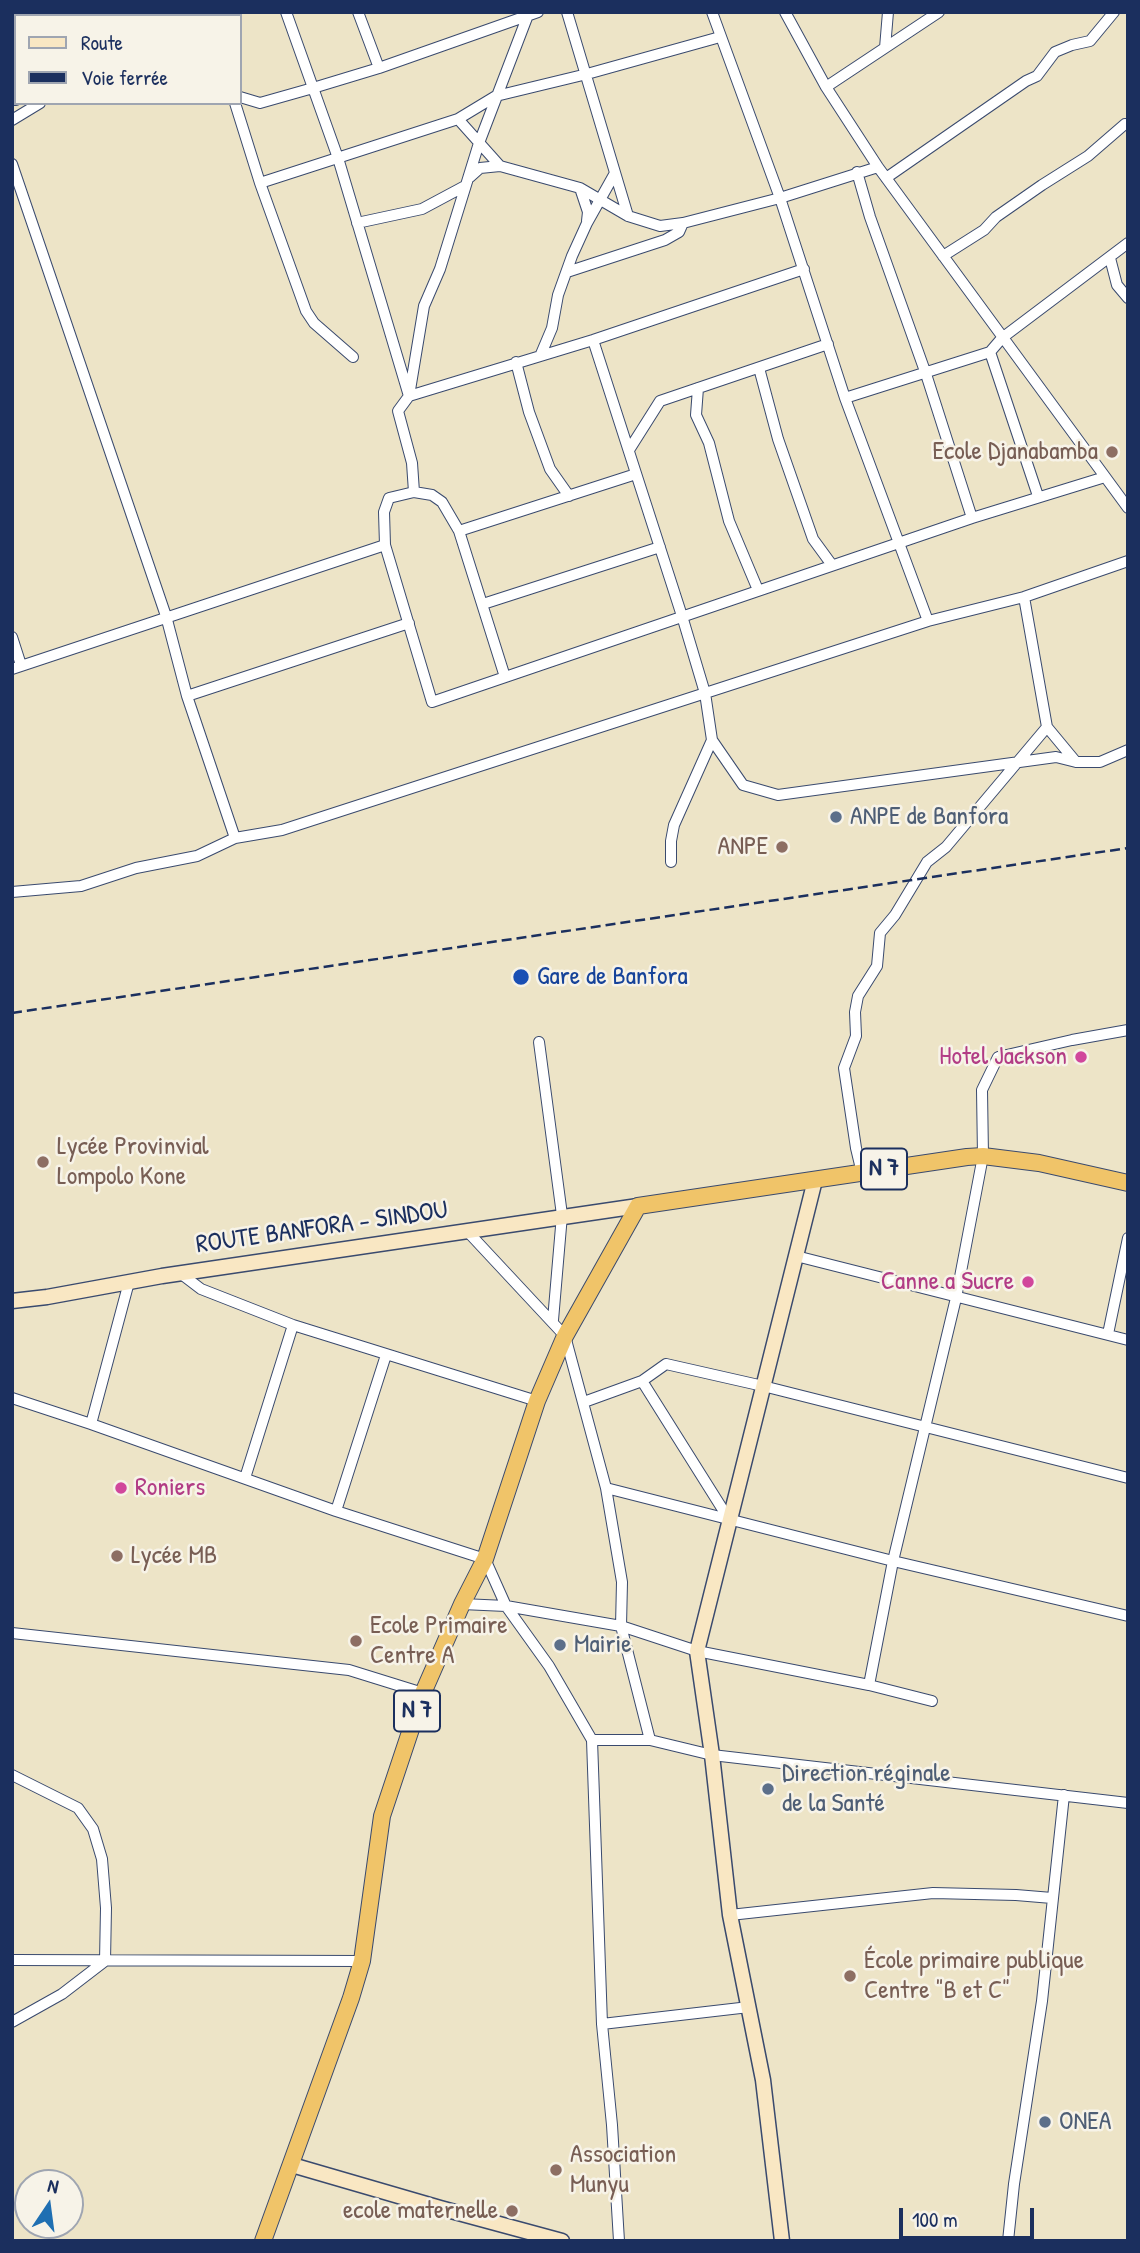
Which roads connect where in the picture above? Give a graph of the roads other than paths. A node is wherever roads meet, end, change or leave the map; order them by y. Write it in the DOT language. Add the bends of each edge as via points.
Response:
graph roads {
  1 [pos="286,12"];
  2 [pos="358,12"];
  3 [pos="568,12"];
  4 [pos="712,12"];
  5 [pos="785,12"];
  6 [pos="888,12"];
  7 [pos="939,12"];
  8 [pos="1114,12"];
  9 [pos="533,14"];
  10 [pos="720,37"];
  11 [pos="885,48"];
  12 [pos="379,68"];
  13 [pos="587,74"];
  14 [pos="826,87"];
  15 [pos="313,88"];
  16 [pos="496,96"];
  17 [pos="242,98"];
  18 [pos="31,105"];
  19 [pos="236,105"];
  20 [pos="458,119"];
  21 [pos="12,120"];
  22 [pos="1125,124"];
  23 [pos="479,144"];
  24 [pos="338,158"];
  25 [pos="12,164"];
  26 [pos="500,166"];
  27 [pos="878,167"];
  28 [pos="857,172"];
  29 [pos="615,173"];
  30 [pos="886,178"];
  31 [pos="260,183"];
  32 [pos="466,183"];
  33 [pos="580,188"];
  34 [pos="780,198"];
  35 [pos="601,200"];
  36 [pos="628,216"];
  37 [pos="357,223"];
  38 [pos="587,223"];
  39 [pos="683,223"];
  40 [pos="1128,243"];
  41 [pos="943,256"];
  42 [pos="1110,258"];
  43 [pos="804,268"];
  44 [pos="567,272"];
  45 [pos="1128,298"];
  46 [pos="1002,338"];
  47 [pos="593,340"];
  48 [pos="828,344"];
  49 [pos="990,352"];
  50 [pos="541,355"];
  51 [pos="354,357"];
  52 [pos="516,362"];
  53 [pos="759,368"];
  54 [pos="926,374"];
  55 [pos="698,388"];
  56 [pos="409,396"];
  57 [pos="845,398"];
  58 [pos="629,450"];
  59 [pos="636,474"];
  60 [pos="1105,477"];
  61 [pos="414,492"];
  62 [pos="569,495"];
  63 [pos="1038,496"];
  64 [pos="1128,508"];
  65 [pos="972,518"];
  66 [pos="459,531"];
  67 [pos="898,543"];
  68 [pos="385,545"];
  69 [pos="660,547"];
  70 [pos="1128,561"];
  71 [pos="832,565"];
  72 [pos="758,590"];
  73 [pos="1024,597"];
  74 [pos="483,604"];
  75 [pos="166,616"];
  76 [pos="682,616"];
  77 [pos="928,621"];
  78 [pos="409,623"];
  79 [pos="12,637"];
  80 [pos="17,667"];
  81 [pos="506,677"];
  82 [pos="705,693"];
  83 [pos="187,696"];
  84 [pos="1047,727"];
  85 [pos="712,740"];
  86 [pos="1128,750"];
  87 [pos="1019,762"];
  88 [pos="1076,762"];
  89 [pos="235,838"];
  90 [pos="671,862"];
  91 [pos="12,892"];
  92 [pos="1128,1030"];
  93 [pos="539,1042"];
  94 [pos="983,1156"];
  95 [pos="862,1172"];
  96 [pos="815,1180"];
  97 [pos="1128,1183"];
  98 [pos="638,1206"];
  99 [pos="562,1215"];
  100 [pos="468,1232"];
  101 [pos="1128,1238"];
  102 [pos="796,1256"];
  103 [pos="180,1273"];
  104 [pos="129,1282"];
  105 [pos="956,1298"];
  106 [pos="12,1301"];
  107 [pos="553,1320"];
  108 [pos="293,1325"];
  109 [pos="1108,1335"];
  110 [pos="565,1336"];
  111 [pos="1128,1340"];
  112 [pos="386,1355"];
  113 [pos="642,1381"];
  114 [pos="763,1386"];
  115 [pos="12,1398"];
  116 [pos="537,1401"];
  117 [pos="584,1402"];
  118 [pos="91,1424"];
  119 [pos="925,1429"];
  120 [pos="245,1478"];
  121 [pos="1128,1478"];
  122 [pos="606,1488"];
  123 [pos="335,1511"];
  124 [pos="730,1521"];
  125 [pos="485,1559"];
  126 [pos="893,1561"];
  127 [pos="462,1604"];
  128 [pos="506,1606"];
  129 [pos="1128,1616"];
  130 [pos="621,1626"];
  131 [pos="12,1633"];
  132 [pos="697,1651"];
  133 [pos="869,1685"];
  134 [pos="423,1693"];
  135 [pos="932,1701"];
  136 [pos="592,1740"];
  137 [pos="650,1740"];
  138 [pos="712,1755"];
  139 [pos="12,1775"];
  140 [pos="1064,1795"];
  141 [pos="1128,1803"];
  142 [pos="1052,1898"];
  143 [pos="730,1915"];
  144 [pos="12,1960"];
  145 [pos="105,1961"];
  146 [pos="362,1961"];
  147 [pos="749,2007"];
  148 [pos="12,2022"];
  149 [pos="602,2024"];
  150 [pos="292,2165"];
  151 [pos="263,2241"];
  152 [pos="562,2241"];
  153 [pos="619,2241"];
  154 [pos="782,2241"];
  155 [pos="1008,2241"];
  1 -- 15 [label="street"];
  2 -- 12 [label="street"];
  3 -- 13 [label="street"];
  4 -- 10 [label="street"];
  5 -- 14 [label="street"];
  6 -- 11 [label="street"];
  7 -- 11 [label="street"];
  8 -- 30 [label="street" via="1090,41 1055,52 1037,76"];
  9 -- 12 [label="street"];
  9 -- 16 [label="street"];
  10 -- 13 [label="street"];
  10 -- 34 [label="street"];
  11 -- 14 [label="street"];
  12 -- 15 [label="street"];
  13 -- 16 [label="street"];
  13 -- 29 [label="street"];
  14 -- 27 [label="street"];
  15 -- 17 [label="street" via="260,103"];
  15 -- 24 [label="street"];
  16 -- 20 [label="street"];
  16 -- 23 [label="street"];
  18 -- 21 [label="street"];
  19 -- 31 [label="street"];
  20 -- 23 [label="street"];
  20 -- 24 [label="street"];
  22 -- 41 [label="street" via="1088,156"];
  23 -- 26 [label="street"];
  23 -- 32 [label="street"];
  24 -- 31 [label="street"];
  24 -- 37 [label="street"];
  25 -- 75 [label="street"];
  26 -- 32 [label="street" via="480,168"];
  26 -- 33 [label="street"];
  27 -- 28 [label="street"];
  27 -- 30 [label="street"];
  28 -- 34 [label="street"];
  28 -- 54 [label="street"];
  29 -- 35 [label="street"];
  29 -- 36 [label="street"];
  30 -- 41 [label="street"];
  31 -- 51 [label="street" via="306,311"];
  32 -- 37 [label="street" via="422,209"];
  32 -- 56 [label="street" via="424,306"];
  33 -- 35 [label="street"];
  33 -- 38 [label="street" via="589,212"];
  34 -- 39 [label="street"];
  34 -- 43 [label="street"];
  35 -- 36 [label="street"];
  35 -- 38 [label="street"];
  36 -- 39 [label="street" via="660,226"];
  37 -- 56 [label="street"];
  38 -- 44 [label="street"];
  39 -- 44 [label="street" via="679,232 665,240"];
  40 -- 42 [label="street"];
  41 -- 46 [label="street"];
  42 -- 45 [label="street" via="1117,285"];
  42 -- 46 [label="street"];
  43 -- 47 [label="street"];
  43 -- 48 [label="street"];
  44 -- 50 [label="street"];
  46 -- 49 [label="street"];
  46 -- 60 [label="street"];
  47 -- 50 [label="street"];
  47 -- 58 [label="street"];
  48 -- 53 [label="street"];
  48 -- 57 [label="street"];
  49 -- 54 [label="street"];
  49 -- 63 [label="street"];
  50 -- 52 [label="street"];
  52 -- 56 [label="street"];
  52 -- 62 [label="street" via="550,469"];
  53 -- 55 [label="street"];
  53 -- 71 [label="street" via="813,539"];
  54 -- 57 [label="street"];
  54 -- 65 [label="street"];
  55 -- 58 [label="street" via="660,401"];
  55 -- 72 [label="street" via="696,415 709,443 729,522"];
  56 -- 61 [label="street" via="398,411 412,463"];
  57 -- 67 [label="street"];
  58 -- 59 [label="street"];
  59 -- 62 [label="street"];
  59 -- 69 [label="street"];
  60 -- 63 [label="street"];
  60 -- 64 [label="street"];
  61 -- 66 [label="street" via="442,502"];
  61 -- 68 [label="street" via="389,498 384,512"];
  62 -- 66 [label="street"];
  63 -- 65 [label="street"];
  65 -- 67 [label="street"];
  66 -- 74 [label="street"];
  67 -- 71 [label="street"];
  67 -- 77 [label="street"];
  68 -- 75 [label="street"];
  68 -- 78 [label="street"];
  69 -- 74 [label="street"];
  69 -- 76 [label="street"];
  70 -- 73 [label="street"];
  71 -- 72 [label="street"];
  72 -- 76 [label="street"];
  73 -- 77 [label="street"];
  73 -- 84 [label="street"];
  74 -- 81 [label="street"];
  75 -- 80 [label="street"];
  75 -- 83 [label="street"];
  76 -- 81 [label="street"];
  76 -- 82 [label="street"];
  77 -- 82 [label="street"];
  78 -- 81 [label="street" via="432,702"];
  78 -- 83 [label="street"];
  79 -- 80 [label="street"];
  82 -- 85 [label="street"];
  82 -- 89 [label="street" via="282,830"];
  83 -- 89 [label="street"];
  84 -- 87 [label="street"];
  84 -- 88 [label="street"];
  85 -- 87 [label="street" via="743,785 778,795"];
  85 -- 90 [label="street" via="674,825"];
  86 -- 88 [label="street" via="1100,762"];
  87 -- 88 [label="street" via="1056,757"];
  87 -- 95 [label="street" via="946,847 927,862 880,933 877,967 858,996 856,1037 844,1068"];
  89 -- 91 [label="street" via="197,856 136,868 81,886"];
  92 -- 94 [label="street" via="998,1056 982,1090"];
  93 -- 99 [label="street"];
  94 -- 95 [label="highway, N 7"];
  94 -- 97 [label="highway, N 7"];
  94 -- 105 [label="street"];
  95 -- 96 [label="highway, N 7"];
  96 -- 98 [label="highway, N 7"];
  96 -- 102 [label="main road"];
  98 -- 99 [label="main road, ROUTE BANFORA - SINDOU"];
  98 -- 110 [label="highway, N 7"];
  99 -- 100 [label="main road, ROUTE BANFORA - SINDOU"];
  99 -- 107 [label="street"];
  100 -- 103 [label="main road, ROUTE BANFORA - SINDOU"];
  100 -- 107 [label="street"];
  101 -- 109 [label="street"];
  102 -- 105 [label="street"];
  102 -- 114 [label="main road"];
  103 -- 104 [label="main road, ROUTE BANFORA - SINDOU"];
  103 -- 108 [label="street" via="201,1289"];
  104 -- 106 [label="main road, ROUTE BANFORA - SINDOU"];
  104 -- 118 [label="street"];
  105 -- 109 [label="street"];
  105 -- 119 [label="street"];
  107 -- 110 [label="street"];
  108 -- 112 [label="street"];
  108 -- 120 [label="street"];
  109 -- 111 [label="street"];
  110 -- 116 [label="highway, N 7"];
  110 -- 117 [label="street"];
  112 -- 116 [label="street"];
  112 -- 123 [label="street"];
  113 -- 114 [label="street" via="666,1364"];
  113 -- 117 [label="street"];
  113 -- 124 [label="street"];
  114 -- 119 [label="street"];
  114 -- 124 [label="main road"];
  115 -- 118 [label="street"];
  116 -- 125 [label="highway, N 7"];
  117 -- 122 [label="street"];
  118 -- 120 [label="street"];
  119 -- 121 [label="street"];
  119 -- 126 [label="street"];
  120 -- 123 [label="street"];
  122 -- 124 [label="street"];
  122 -- 130 [label="street" via="622,1582"];
  123 -- 125 [label="street"];
  124 -- 126 [label="street"];
  124 -- 132 [label="main road"];
  125 -- 127 [label="highway, N 7"];
  125 -- 128 [label="street"];
  126 -- 129 [label="street"];
  126 -- 133 [label="street"];
  127 -- 128 [label="street"];
  127 -- 134 [label="highway, N 7"];
  128 -- 130 [label="street"];
  128 -- 136 [label="street" via="549,1666"];
  130 -- 132 [label="street"];
  130 -- 137 [label="street"];
  131 -- 134 [label="street" via="349,1670"];
  132 -- 133 [label="street"];
  132 -- 138 [label="main road"];
  133 -- 135 [label="street"];
  134 -- 146 [label="highway, N 7" via="382,1816"];
  136 -- 137 [label="street"];
  136 -- 149 [label="street"];
  137 -- 138 [label="street"];
  138 -- 140 [label="street"];
  138 -- 143 [label="main road"];
  139 -- 145 [label="street" via="78,1808 93,1829 102,1859"];
  140 -- 141 [label="street"];
  140 -- 142 [label="street"];
  142 -- 143 [label="street" via="933,1893"];
  142 -- 155 [label="street"];
  143 -- 147 [label="main road"];
  144 -- 145 [label="street"];
  145 -- 146 [label="street"];
  145 -- 148 [label="street" via="62,1994"];
  146 -- 150 [label="highway, N 7"];
  147 -- 149 [label="street"];
  147 -- 154 [label="main road" via="763,2080"];
  149 -- 153 [label="street"];
  150 -- 151 [label="highway, N 7"];
  150 -- 152 [label="main road"];
}
